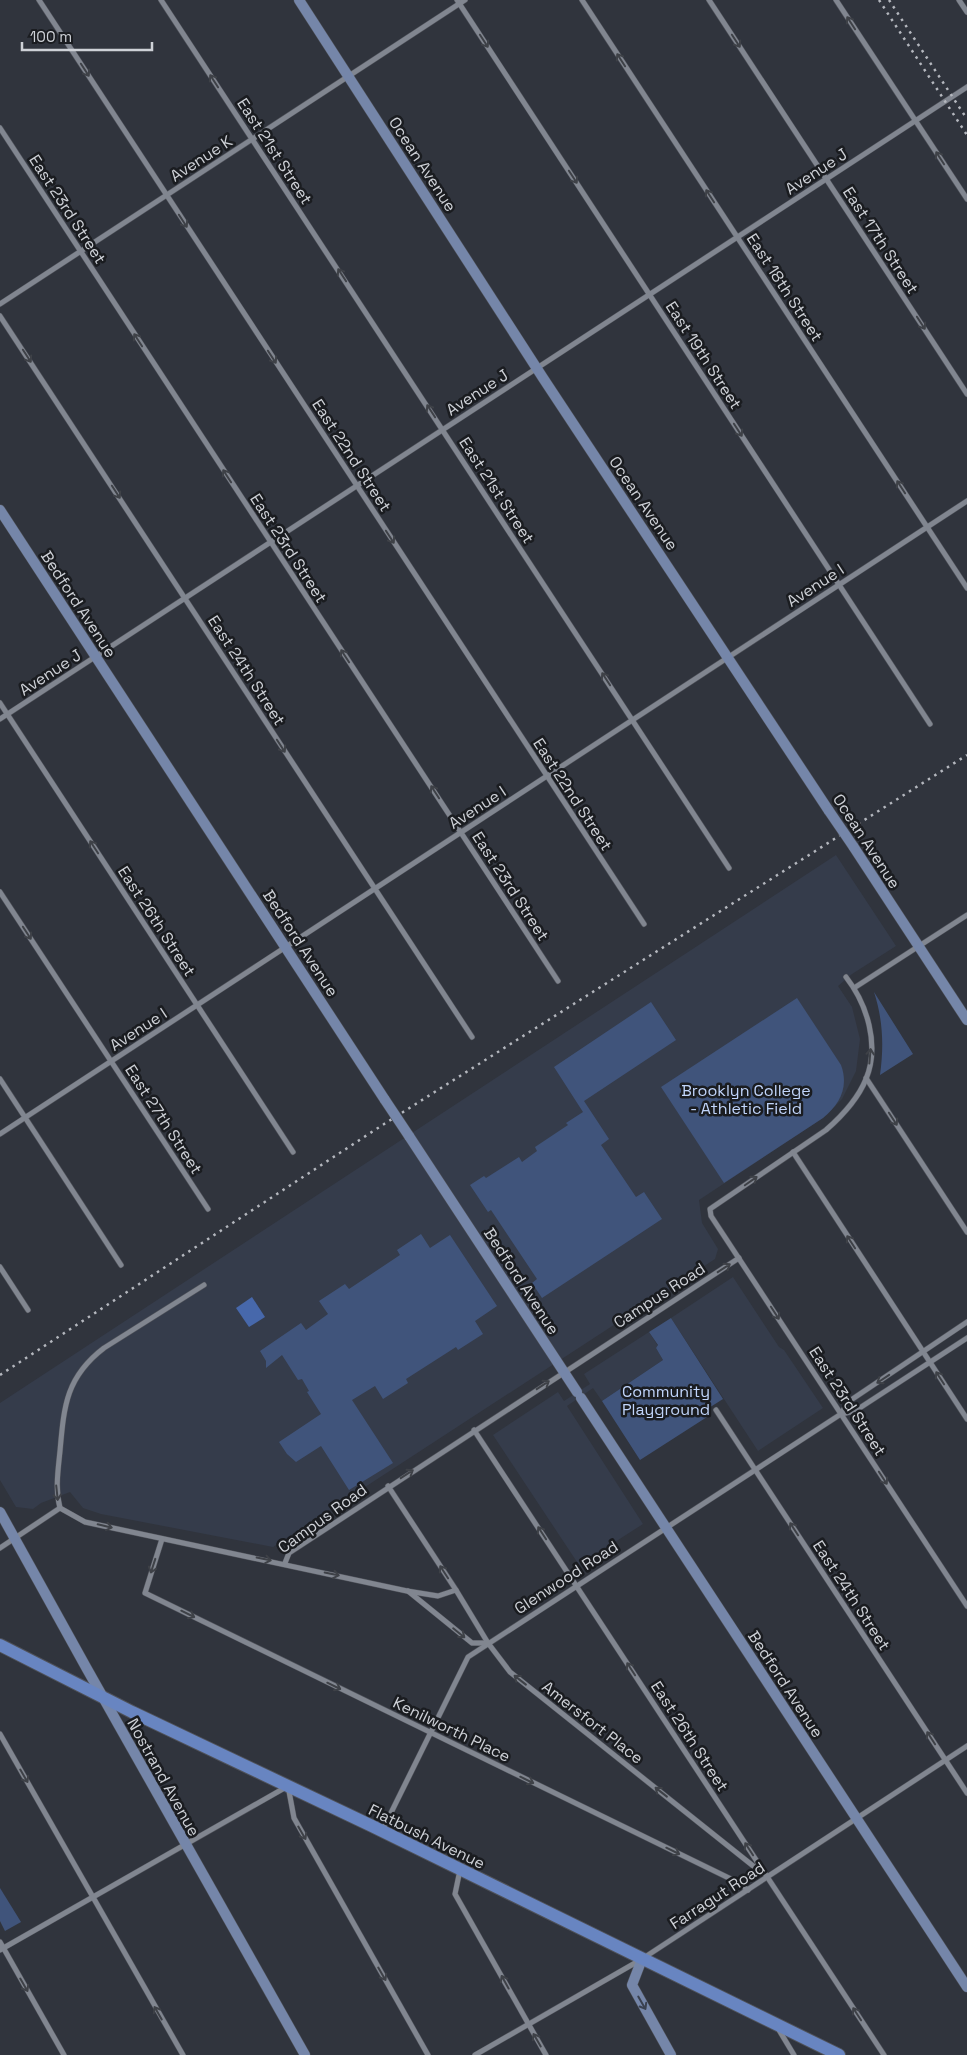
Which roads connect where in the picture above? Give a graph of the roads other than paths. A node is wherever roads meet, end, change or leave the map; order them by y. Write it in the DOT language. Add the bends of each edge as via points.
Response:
graph roads {
  1 [pos="39,0"];
  2 [pos="161,0"];
  3 [pos="299,0"];
  4 [pos="465,0"];
  5 [pos="582,0"];
  6 [pos="709,0"];
  7 [pos="836,0"];
  8 [pos="959,0"];
  9 [pos="458,2"];
  10 [pos="967,12"];
  11 [pos="349,76"];
  12 [pos="967,86"];
  13 [pos="915,120"];
  14 [pos="0,128"];
  15 [pos="252,139"];
  16 [pos="826,178"];
  17 [pos="167,195"];
  18 [pos="967,199"];
  19 [pos="737,237"];
  20 [pos="81,252"];
  21 [pos="650,294"];
  22 [pos="0,304"];
  23 [pos="0,316"];
  24 [pos="537,368"];
  25 [pos="967,394"];
  26 [pos="443,430"];
  27 [pos="357,486"];
  28 [pos="967,501"];
  29 [pos="0,510"];
  30 [pos="927,527"];
  31 [pos="271,542"];
  32 [pos="840,584"];
  33 [pos="967,588"];
  34 [pos="185,598"];
  35 [pos="96,656"];
  36 [pos="728,657"];
  37 [pos="0,703"];
  38 [pos="7,714"];
  39 [pos="0,719"];
  40 [pos="632,720"];
  41 [pos="930,724"];
  42 [pos="547,776"];
  43 [pos="461,832"];
  44 [pos="730,868"];
  45 [pos="375,888"];
  46 [pos="0,892"];
  47 [pos="967,914"];
  48 [pos="644,924"];
  49 [pos="918,946"];
  50 [pos="286,947"];
  51 [pos="846,977"];
  52 [pos="558,981"];
  53 [pos="854,988"];
  54 [pos="197,1005"];
  55 [pos="967,1020"];
  56 [pos="472,1037"];
  57 [pos="111,1062"];
  58 [pos="866,1078"];
  59 [pos="0,1079"];
  60 [pos="25,1118"];
  61 [pos="0,1134"];
  62 [pos="293,1152"];
  63 [pos="793,1152"];
  64 [pos="208,1209"];
  65 [pos="967,1232"];
  66 [pos="739,1258"];
  67 [pos="122,1265"];
  68 [pos="0,1267"];
  69 [pos="204,1286"];
  70 [pos="28,1310"];
  71 [pos="967,1322"];
  72 [pos="967,1338"];
  73 [pos="923,1352"];
  74 [pos="930,1362"];
  75 [pos="564,1372"];
  76 [pos="716,1410"];
  77 [pos="841,1414"];
  78 [pos="967,1418"];
  79 [pos="474,1430"];
  80 [pos="755,1470"];
  81 [pos="388,1486"];
  82 [pos="60,1508"];
  83 [pos="0,1512"];
  84 [pos="666,1527"];
  85 [pos="14,1538"];
  86 [pos="162,1539"];
  87 [pos="0,1548"];
  88 [pos="285,1563"];
  89 [pos="576,1585"];
  90 [pos="408,1590"];
  91 [pos="456,1590"];
  92 [pos="967,1606"];
  93 [pos="488,1643"];
  94 [pos="0,1645"];
  95 [pos="103,1698"];
  96 [pos="430,1732"];
  97 [pos="0,1734"];
  98 [pos="967,1746"];
  99 [pos="946,1760"];
  100 [pos="288,1786"];
  101 [pos="967,1793"];
  102 [pos="856,1819"];
  103 [pos="382,1831"];
  104 [pos="185,1844"];
  105 [pos="460,1870"];
  106 [pos="767,1877"];
  107 [pos="748,1890"];
  108 [pos="93,1897"];
  109 [pos="0,1942"];
  110 [pos="2,1949"];
  111 [pos="642,1960"];
  112 [pos="967,1987"];
  113 [pos="529,2025"];
  114 [pos="777,2025"];
  115 [pos="64,2055"];
  116 [pos="182,2055"];
  117 [pos="305,2055"];
  118 [pos="428,2055"];
  119 [pos="475,2055"];
  120 [pos="546,2055"];
  121 [pos="671,2055"];
  122 [pos="794,2055"];
  123 [pos="839,2055"];
  124 [pos="884,2055"];
  1 -- 17 [label="street, East 22nd Street, one-way"];
  15 -- 2 [label="street, East 21st Street, one-way"];
  3 -- 11 [label="main road, Ocean Avenue"];
  4 -- 9 [label="street, Avenue K"];
  19 -- 5 [label="street, East 18th Street, one-way"];
  6 -- 16 [label="street, East 17th Street, one-way"];
  13 -- 7 [label="street, one-way"];
  8 -- 10 [label="street"];
  9 -- 11 [label="street, Avenue K"];
  9 -- 21 [label="street, East 19th Street, one-way"];
  11 -- 15 [label="street, Avenue K"];
  11 -- 24 [label="main road, Ocean Avenue"];
  12 -- 13 [label="street, Avenue J"];
  13 -- 16 [label="street, Avenue J"];
  18 -- 13 [label="street, one-way"];
  14 -- 20 [label="street, East 23rd Street"];
  15 -- 17 [label="street, Avenue K"];
  26 -- 15 [label="street, East 21st Street, one-way"];
  16 -- 19 [label="street, Avenue J"];
  16 -- 25 [label="street, East 17th Street, one-way"];
  17 -- 20 [label="street, Avenue K"];
  17 -- 27 [label="street, East 22nd Street, one-way"];
  19 -- 21 [label="street, Avenue J"];
  30 -- 19 [label="street, East 18th Street, one-way"];
  20 -- 22 [label="street, Avenue K"];
  31 -- 20 [label="street, East 23rd Street, one-way"];
  21 -- 24 [label="street, Avenue J"];
  21 -- 32 [label="street, East 19th Street, one-way"];
  23 -- 34 [label="street, East 24th Street, one-way"];
  24 -- 26 [label="street, Avenue J"];
  24 -- 36 [label="main road, Ocean Avenue"];
  26 -- 27 [label="street, Avenue J"];
  40 -- 26 [label="street, East 21st Street, one-way"];
  27 -- 31 [label="street, Avenue J"];
  27 -- 42 [label="street, East 22nd Street, one-way"];
  28 -- 30 [label="street, Avenue I"];
  29 -- 35 [label="main road, Bedford Avenue"];
  30 -- 32 [label="street, Avenue I"];
  30 -- 33 [label="street, East 18th Street"];
  31 -- 34 [label="street, Avenue J"];
  43 -- 31 [label="street, East 23rd Street, one-way"];
  32 -- 36 [label="street, Avenue I"];
  32 -- 41 [label="street, East 19th Street"];
  34 -- 35 [label="street, Avenue J"];
  34 -- 45 [label="street, East 24th Street, one-way"];
  35 -- 38 [label="street, Avenue J"];
  35 -- 50 [label="main road, Bedford Avenue"];
  36 -- 40 [label="street, Avenue I"];
  36 -- 49 [label="main road, Ocean Avenue, bridge"];
  37 -- 38 [label="street, East 26th Street"];
  38 -- 39 [label="street, Avenue J"];
  54 -- 38 [label="street, East 26th Street, one-way"];
  40 -- 42 [label="street, Avenue I"];
  40 -- 44 [label="street, East 21st Street"];
  42 -- 43 [label="street, Avenue I"];
  42 -- 48 [label="street, East 22nd Street"];
  43 -- 45 [label="street, Avenue I"];
  43 -- 52 [label="street, East 23rd Street"];
  45 -- 50 [label="street, Avenue I"];
  45 -- 56 [label="street, East 24th Street"];
  46 -- 57 [label="street, East 27th Street, one-way"];
  47 -- 49 [label="street"];
  49 -- 53 [label="street"];
  49 -- 55 [label="main road, Ocean Avenue"];
  50 -- 54 [label="street, Avenue I"];
  50 -- 75 [label="main road, Bedford Avenue, bridge"];
  51 -- 53 [label="street"];
  58 -- 53 [label="street, one-way" via="870,1032 867,1016"];
  54 -- 57 [label="street, Avenue I"];
  54 -- 62 [label="street, East 26th Street"];
  57 -- 60 [label="street, Avenue I"];
  57 -- 64 [label="street, East 27th Street"];
  58 -- 63 [label="street" via="838,1119"];
  58 -- 65 [label="street, one-way"];
  59 -- 60 [label="street"];
  60 -- 61 [label="street, Avenue I"];
  60 -- 67 [label="street"];
  66 -- 63 [label="street, East 23rd Street, one-way" via="711,1216 710,1209"];
  73 -- 63 [label="street, one-way"];
  75 -- 66 [label="street, Campus Road, one-way"];
  66 -- 77 [label="street, East 23rd Street, one-way"];
  68 -- 70 [label="street"];
  69 -- 82 [label="street, one-way" via="104,1348 84,1366 65,1402 57,1478"];
  71 -- 73 [label="street, Glenwood Road"];
  72 -- 74 [label="street, Glenwood Road"];
  73 -- 74 [label="street"];
  73 -- 77 [label="street, Glenwood Road, one-way" via="848,1402"];
  74 -- 77 [label="street, Glenwood Road" via="854,1411"];
  78 -- 74 [label="street, one-way"];
  79 -- 75 [label="street, Campus Road, one-way"];
  75 -- 84 [label="main road, Bedford Avenue"];
  76 -- 80 [label="street, East 24th Street"];
  77 -- 80 [label="street, Glenwood Road"];
  77 -- 92 [label="street, East 23rd Street, one-way"];
  81 -- 79 [label="street, Campus Road, one-way"];
  89 -- 79 [label="street, East 26th Street, one-way"];
  80 -- 84 [label="street, Glenwood Road"];
  99 -- 80 [label="street, East 24th Street, one-way"];
  81 -- 88 [label="street, Campus Road" via="289,1553"];
  91 -- 81 [label="street, one-way"];
  82 -- 85 [label="street"];
  82 -- 86 [label="street, Campus Road, one-way" via="85,1522"];
  83 -- 85 [label="main road, Nostrand Avenue"];
  84 -- 89 [label="street, Glenwood Road"];
  84 -- 102 [label="main road, Bedford Avenue"];
  85 -- 87 [label="street"];
  85 -- 95 [label="main road, Nostrand Avenue"];
  86 -- 88 [label="street, Campus Road, one-way"];
  86 -- 96 [label="street, Kenilworth Place, one-way" via="145,1593"];
  88 -- 90 [label="street, one-way"];
  89 -- 93 [label="street, Glenwood Road"];
  106 -- 89 [label="street, East 26th Street, one-way"];
  90 -- 91 [label="street" via="438,1596"];
  90 -- 93 [label="street, one-way" via="472,1643"];
  91 -- 93 [label="street"];
  93 -- 96 [label="street, Glenwood Road" via="468,1657"];
  106 -- 93 [label="street, Amersfort Place, one-way" via="510,1672"];
  94 -- 95 [label="main road, Flatbush Avenue"];
  95 -- 100 [label="main road, Flatbush Avenue"];
  95 -- 104 [label="main road, Nostrand Avenue"];
  96 -- 103 [label="street, Glenwood Road"];
  96 -- 107 [label="street, Kenilworth Place, one-way"];
  97 -- 108 [label="street, one-way"];
  98 -- 99 [label="street, Farragut Road"];
  99 -- 101 [label="street, East 24th Street"];
  99 -- 102 [label="street, Farragut Road"];
  100 -- 103 [label="main road, Flatbush Avenue"];
  100 -- 104 [label="street"];
  100 -- 118 [label="street, one-way" via="294,1818"];
  102 -- 106 [label="street, Farragut Road"];
  102 -- 112 [label="main road, Bedford Avenue"];
  103 -- 105 [label="main road, Flatbush Avenue"];
  104 -- 108 [label="street"];
  104 -- 117 [label="main road, Nostrand Avenue"];
  105 -- 111 [label="main road, Flatbush Avenue"];
  113 -- 105 [label="street, one-way" via="455,1894"];
  106 -- 107 [label="street, Farragut Road"];
  124 -- 106 [label="street, East 26th Street, one-way"];
  107 -- 111 [label="street, Farragut Road"];
  108 -- 110 [label="street"];
  116 -- 108 [label="street, one-way"];
  109 -- 110 [label="street"];
  110 -- 115 [label="street, one-way"];
  111 -- 113 [label="street, Farragut Road"];
  111 -- 114 [label="main road, Flatbush Avenue"];
  111 -- 121 [label="main road, one-way" via="632,1985"];
  113 -- 119 [label="street, Farragut Road"];
  120 -- 113 [label="street, one-way"];
  114 -- 122 [label="street"];
  114 -- 123 [label="main road, Flatbush Avenue"];
}
